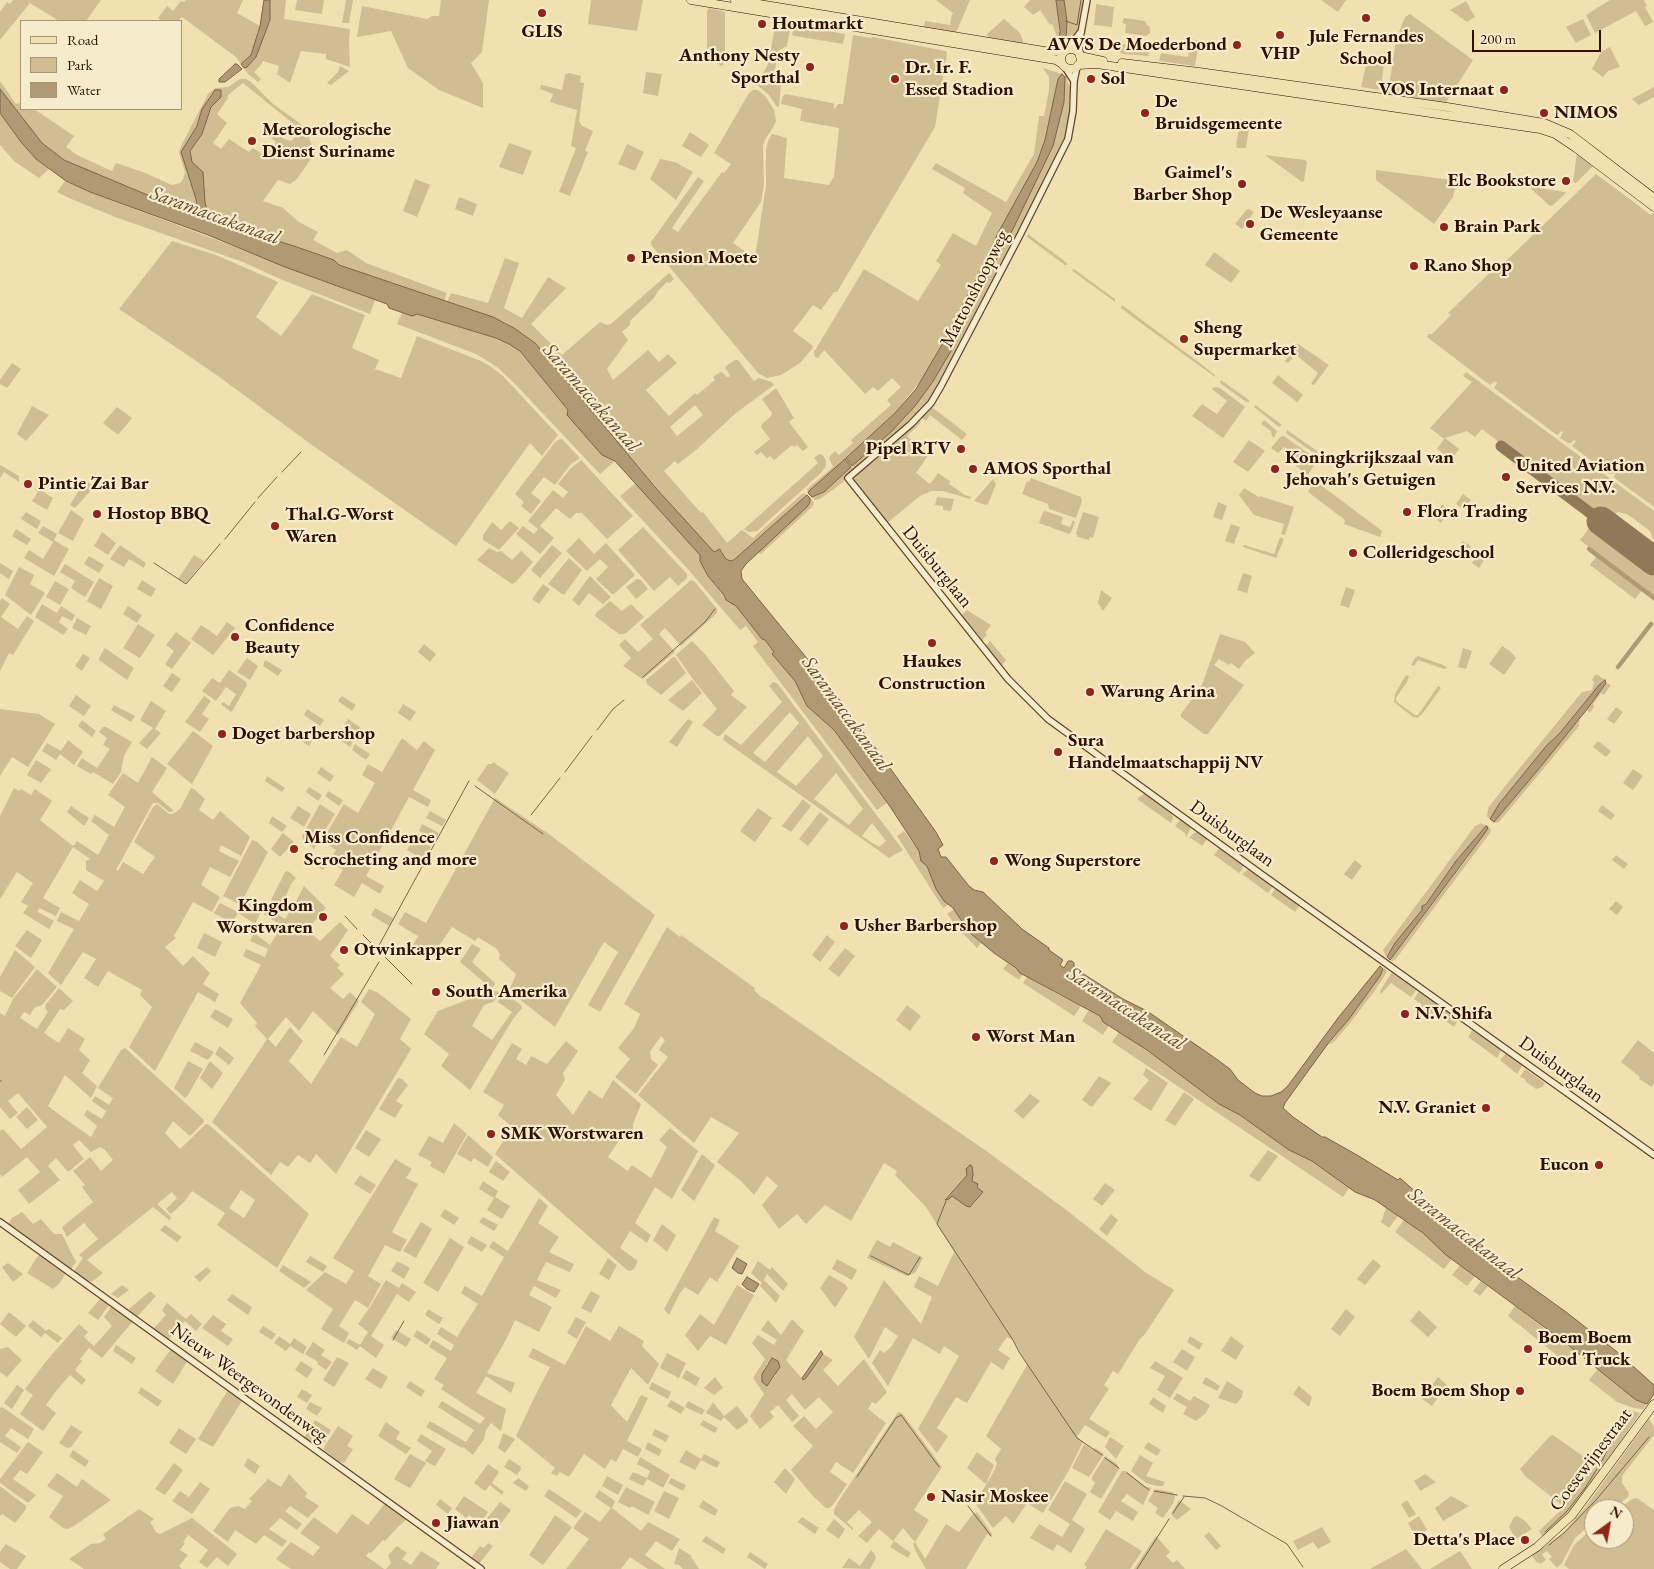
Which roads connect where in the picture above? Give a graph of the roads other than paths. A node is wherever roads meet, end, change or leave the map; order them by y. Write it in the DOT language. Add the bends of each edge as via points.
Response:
graph roads {
  1 [pos="691,0"];
  2 [pos="736,0"];
  3 [pos="1087,0"];
  4 [pos="779,11"];
  5 [pos="835,20"];
  6 [pos="1081,31"];
  7 [pos="1065,51"];
  8 [pos="1080,55"];
  9 [pos="1064,65"];
  10 [pos="1078,66"];
  11 [pos="1148,69"];
  12 [pos="1074,81"];
  13 [pos="1309,92"];
  14 [pos="1654,198"];
  15 [pos="1654,207"];
  16 [pos="848,478"];
  17 [pos="1654,1155"];
  18 [pos="0,1222"];
  19 [pos="1654,1404"];
  20 [pos="481,1569"];
  21 [pos="1503,1569"];
  1 -- 4 [label="main road"];
  2 -- 4 [label="main road"];
  3 -- 6 [label="street"];
  4 -- 5 [label="main road"];
  5 -- 7 [label="main road" via="1041,51"];
  5 -- 9 [label="main road" via="1056,60"];
  6 -- 7 [label="street"];
  6 -- 8 [label="street"];
  7 -- 8 [label="main road" via="1074,49"];
  7 -- 9 [label="main road" via="1061,58"];
  8 -- 10 [label="main road"];
  8 -- 11 [label="main road"];
  9 -- 10 [label="main road" via="1071,69"];
  9 -- 12 [label="street"];
  10 -- 11 [label="main road" via="1098,64"];
  10 -- 12 [label="street, Mattonshoopweg"];
  11 -- 13 [label="main road"];
  12 -- 16 [label="street, Mattonshoopweg" via="1068,139 941,386 910,424"];
  13 -- 14 [label="main road" via="1456,108 1544,123 1570,134"];
  13 -- 15 [label="main road" via="1555,134"];
  16 -- 17 [label="street, Duisburglaan" via="1008,680 1048,719"];
  18 -- 20 [label="street, Nieuw Weergevondenweg"];
  19 -- 21 [label="main road, Coesewijnestraat" via="1572,1515 1548,1538"];
}
